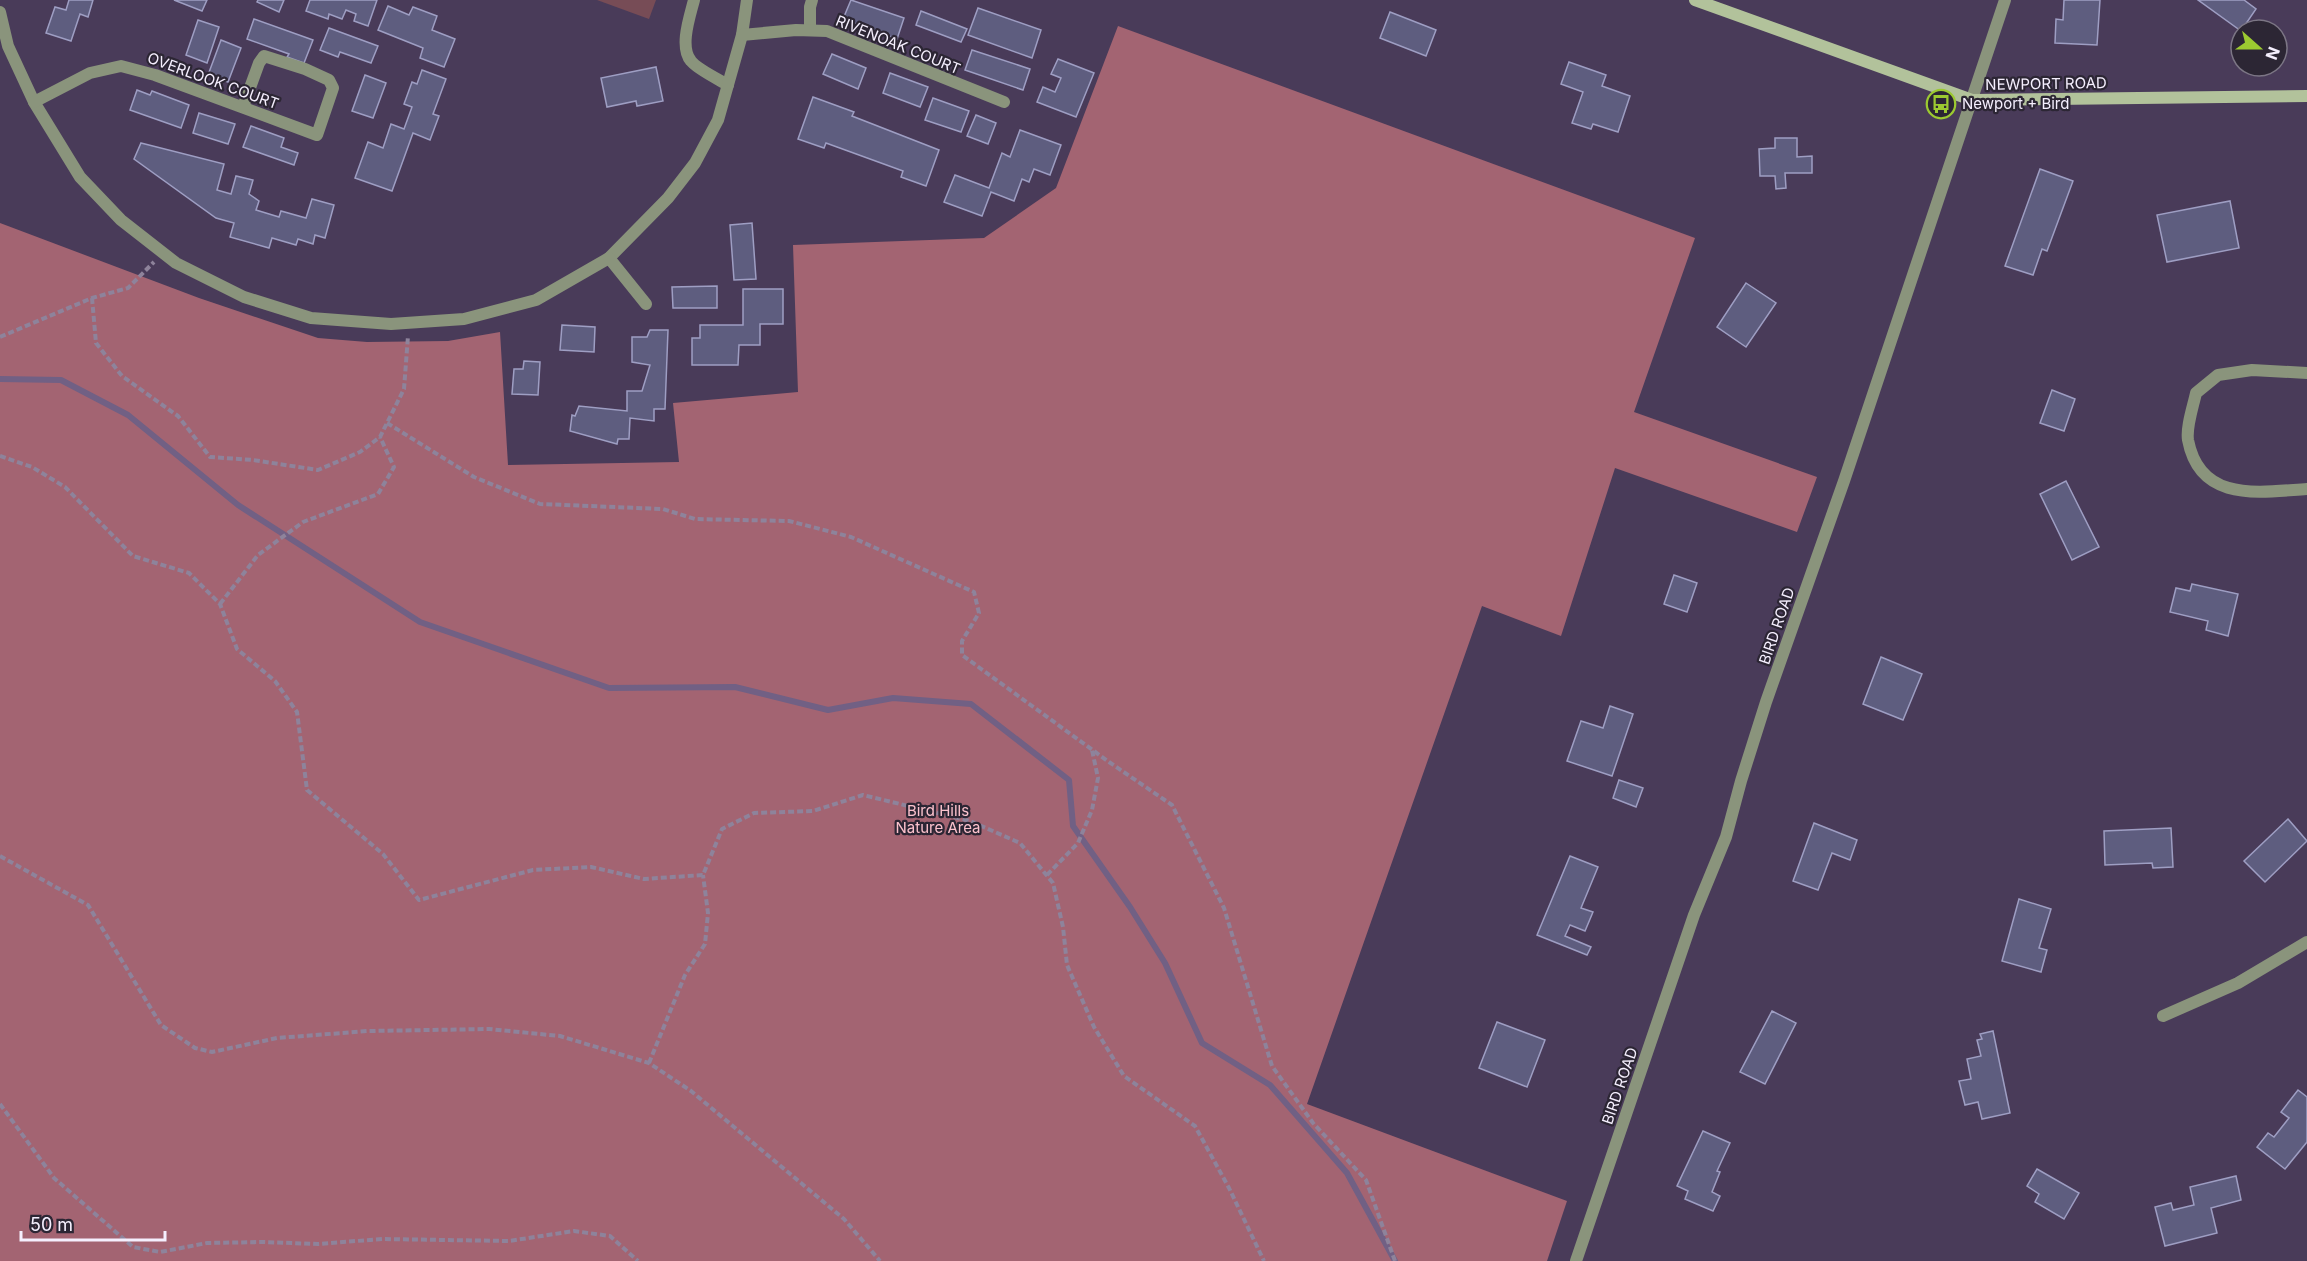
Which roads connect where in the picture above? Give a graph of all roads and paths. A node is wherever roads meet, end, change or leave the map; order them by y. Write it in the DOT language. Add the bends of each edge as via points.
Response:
graph roads {
  1 [pos="694,0"];
  2 [pos="747,0"];
  3 [pos="812,0"];
  4 [pos="1695,0"];
  5 [pos="2005,0"];
  6 [pos="0,12"];
  7 [pos="810,30"];
  8 [pos="742,35"];
  9 [pos="728,85"];
  10 [pos="2307,96"];
  11 [pos="1972,100"];
  12 [pos="34,102"];
  13 [pos="1004,102"];
  14 [pos="243,107"];
  15 [pos="163,253"];
  16 [pos="609,258"];
  17 [pos="92,298"];
  18 [pos="646,304"];
  19 [pos="409,323"];
  20 [pos="0,337"];
  21 [pos="2307,373"];
  22 [pos="387,423"];
  23 [pos="380,436"];
  24 [pos="0,456"];
  25 [pos="2307,489"];
  26 [pos="220,604"];
  27 [pos="1092,750"];
  28 [pos="0,856"];
  29 [pos="703,875"];
  30 [pos="1047,875"];
  31 [pos="2307,942"];
  32 [pos="2163,1016"];
  33 [pos="649,1063"];
  34 [pos="0,1104"];
  35 [pos="638,1261"];
  36 [pos="880,1261"];
  37 [pos="1264,1261"];
  38 [pos="1395,1261"];
  39 [pos="1576,1261"];
  1 -- 9 [label="street" via="687,38 691,62"];
  2 -- 8 [label="street"];
  3 -- 7 [label="street"];
  4 -- 11 [label="street, NEWPORT ROAD"];
  5 -- 11 [label="street, BIRD ROAD"];
  6 -- 12 [label="street" via="8,46"];
  7 -- 8 [label="street, RIVENOAK COURT"];
  7 -- 13 [label="street, RIVENOAK COURT" via="827,31"];
  8 -- 9 [label="street"];
  9 -- 16 [label="street" via="718,120 695,162 668,198"];
  10 -- 11 [label="street, NEWPORT ROAD"];
  11 -- 39 [label="street, BIRD ROAD" via="1766,702 1726,837 1694,915"];
  12 -- 14 [label="street, OVERLOOK COURT" via="90,73 121,66"];
  12 -- 15 [label="street" via="80,177 121,220"];
  14 -- 14 [label="street, OVERLOOK COURT" via="317,135 333,88 329,80 264,56"];
  15 -- 17 [label="path" via="128,288"];
  15 -- 19 [label="street" via="244,297 311,318"];
  16 -- 18 [label="street"];
  16 -- 19 [label="street" via="536,300 464,319"];
  17 -- 20 [label="path"];
  17 -- 23 [label="path" via="96,343 122,376 178,416 210,457 318,470 360,452"];
  19 -- 22 [label="path" via="404,389"];
  21 -- 25 [label="street" via="2252,370 2218,375 2196,393 2188,438 2198,467 2218,485 2246,492"];
  22 -- 23 [label="path"];
  22 -- 27 [label="path" via="474,477 540,504 663,509 695,519 789,521 851,537 974,592 979,613 963,640 962,656"];
  23 -- 26 [label="path" via="394,466 378,494 303,522 258,555"];
  24 -- 26 [label="path" via="32,467 65,487 133,556 189,573"];
  26 -- 29 [label="path" via="237,649 275,681 297,712 307,790 383,854 419,900 533,870 591,867 644,879"];
  27 -- 30 [label="path" via="1098,778 1092,810 1078,843"];
  27 -- 38 [label="path" via="1172,805 1224,908 1272,1066 1313,1123 1366,1180"];
  28 -- 33 [label="path" via="88,905 161,1025 195,1048 212,1052 277,1038 368,1031 489,1029 560,1036"];
  29 -- 30 [label="path" via="722,829 754,813 813,811 863,795 980,825 1020,843"];
  29 -- 33 [label="path" via="708,913 705,944 685,975"];
  30 -- 37 [label="path" via="1053,883 1063,927 1067,965 1094,1027 1124,1076 1195,1126"];
  31 -- 32 [label="street" via="2238,982"];
  33 -- 36 [label="path" via="691,1091 836,1212"];
  34 -- 35 [label="path" via="54,1178 133,1247 160,1252 207,1243 509,1241 574,1231 610,1236"];
}
